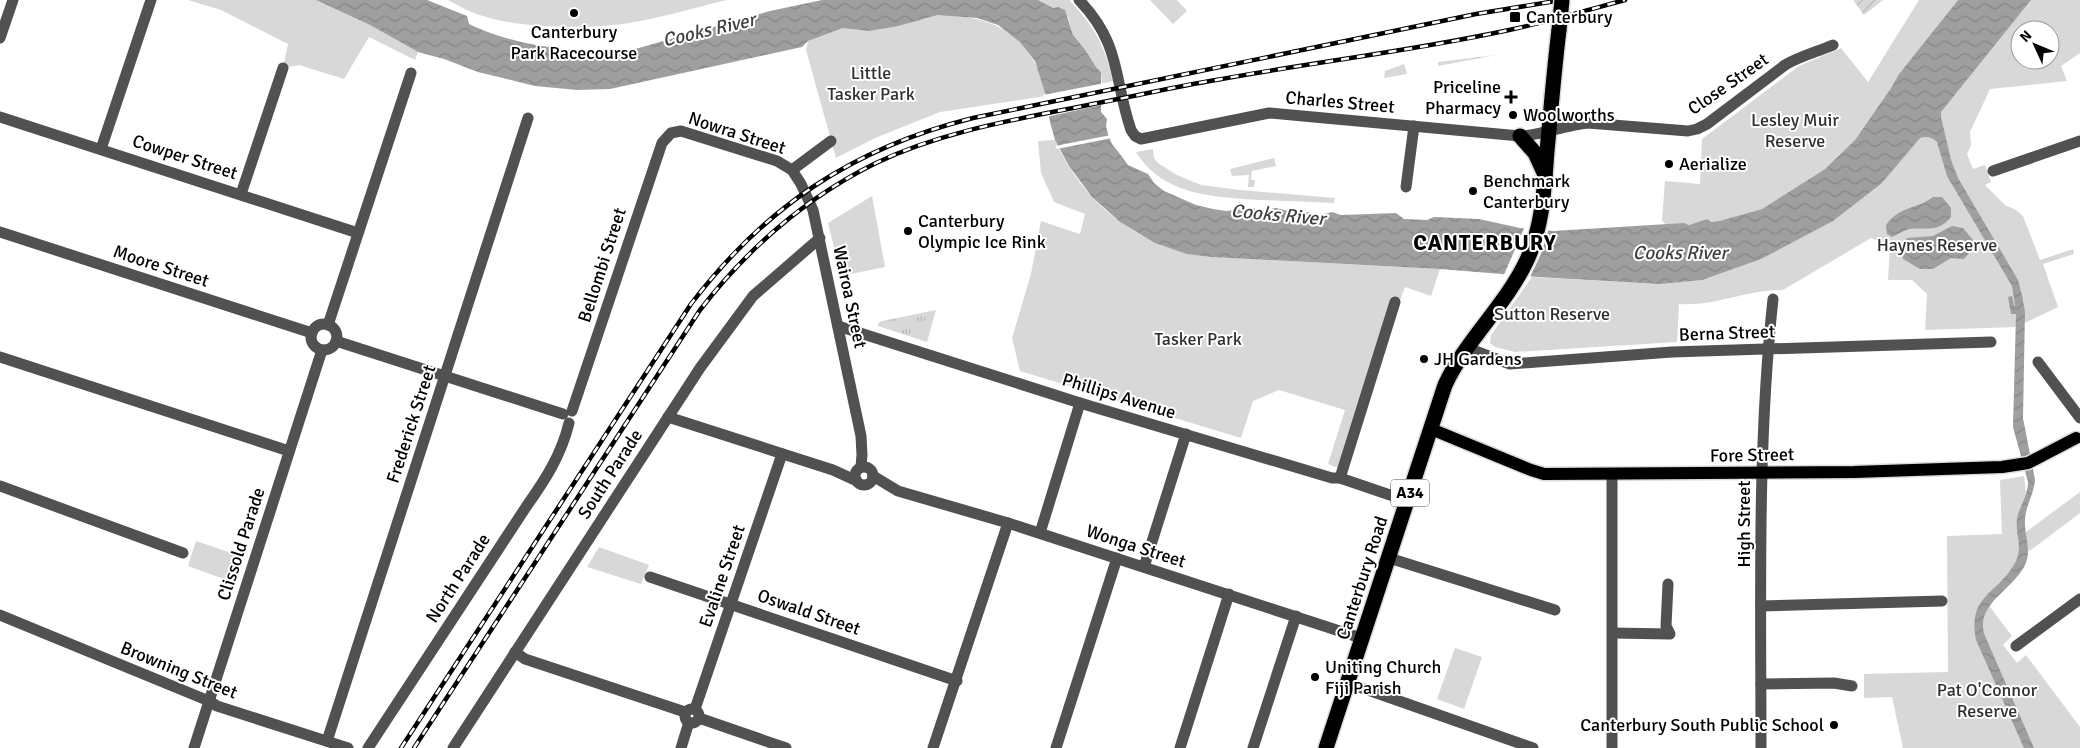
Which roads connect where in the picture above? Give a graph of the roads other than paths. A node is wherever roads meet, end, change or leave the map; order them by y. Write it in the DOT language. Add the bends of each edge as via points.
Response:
graph roads {
  1 [pos="13,0"];
  2 [pos="151,0"];
  3 [pos="1079,0"];
  4 [pos="1562,0"];
  5 [pos="0,38"];
  6 [pos="1833,45"];
  7 [pos="283,68"];
  8 [pos="411,73"];
  9 [pos="0,117"];
  10 [pos="528,118"];
  11 [pos="1414,126"];
  12 [pos="1549,132"];
  13 [pos="671,133"];
  14 [pos="1520,136"];
  15 [pos="831,141"];
  16 [pos="2080,141"];
  17 [pos="101,149"];
  18 [pos="792,170"];
  19 [pos="1993,171"];
  20 [pos="1545,177"];
  21 [pos="1406,186"];
  22 [pos="242,194"];
  23 [pos="0,232"];
  24 [pos="358,233"];
  25 [pos="820,238"];
  26 [pos="1773,300"];
  27 [pos="1395,302"];
  28 [pos="328,325"];
  29 [pos="838,326"];
  30 [pos="312,333"];
  31 [pos="336,341"];
  32 [pos="1991,342"];
  33 [pos="1467,348"];
  34 [pos="1768,349"];
  35 [pos="322,350"];
  36 [pos="0,357"];
  37 [pos="2038,362"];
  38 [pos="445,376"];
  39 [pos="1080,403"];
  40 [pos="568,416"];
  41 [pos="668,417"];
  42 [pos="2080,418"];
  43 [pos="1431,428"];
  44 [pos="1186,434"];
  45 [pos="2079,435"];
  46 [pos="289,451"];
  47 [pos="782,454"];
  48 [pos="1762,473"];
  49 [pos="1612,474"];
  50 [pos="864,475"];
  51 [pos="1340,478"];
  52 [pos="0,486"];
  53 [pos="1390,495"];
  54 [pos="1008,523"];
  55 [pos="1040,533"];
  56 [pos="183,553"];
  57 [pos="1117,558"];
  58 [pos="1389,558"];
  59 [pos="1144,567"];
  60 [pos="650,577"];
  61 [pos="1668,584"];
  62 [pos="1229,594"];
  63 [pos="2080,598"];
  64 [pos="1942,601"];
  65 [pos="731,604"];
  66 [pos="1762,606"];
  67 [pos="1555,610"];
  68 [pos="0,615"];
  69 [pos="1296,616"];
  70 [pos="1613,634"];
  71 [pos="1362,638"];
  72 [pos="2016,646"];
  73 [pos="515,652"];
  74 [pos="957,681"];
  75 [pos="1348,683"];
  76 [pos="1761,684"];
  77 [pos="1852,686"];
  78 [pos="209,701"];
  79 [pos="692,715"];
  80 [pos="327,741"];
  81 [pos="194,748"];
  82 [pos="348,748"];
  83 [pos="368,748"];
  84 [pos="453,748"];
  85 [pos="681,748"];
  86 [pos="786,748"];
  87 [pos="934,748"];
  88 [pos="1056,748"];
  89 [pos="1180,748"];
  90 [pos="1253,748"];
  91 [pos="1326,748"];
  92 [pos="1533,748"];
  93 [pos="1612,748"];
  94 [pos="1761,748"];
  1 -- 5 [label="street"];
  2 -- 17 [label="street"];
  3 -- 11 [label="street, Charles Street" via="1107,39 1129,126 1138,138 1269,114"];
  4 -- 12 [label="highway, Canterbury Road / A34, bridge"];
  6 -- 12 [label="street, Close Street" via="1785,65 1698,129 1688,132 1588,123"];
  7 -- 22 [label="street"];
  8 -- 24 [label="street"];
  9 -- 17 [label="street, Cowper Street"];
  10 -- 38 [label="street, Frederick Street"];
  11 -- 14 [label="street, Charles Street"];
  11 -- 21 [label="street"];
  12 -- 14 [label="street, Charles Street"];
  12 -- 20 [label="highway, Canterbury Road / A34"];
  13 -- 18 [label="street, Nowra Street" via="688,133 777,161"];
  13 -- 40 [label="street, Bellombi Street" via="662,143"];
  14 -- 20 [label="highway" via="1534,153"];
  15 -- 18 [label="street"];
  16 -- 19 [label="street"];
  17 -- 22 [label="street, Cowper Street"];
  18 -- 25 [label="street, Wairoa Street" via="813,210"];
  20 -- 33 [label="highway, Canterbury Road / A34" via="1542,210 1531,251 1519,276"];
  22 -- 24 [label="street, Cowper Street"];
  23 -- 30 [label="street, Moore Street"];
  24 -- 28 [label="street"];
  25 -- 29 [label="street, Wairoa Street"];
  25 -- 41 [label="street, South Parade" via="753,296"];
  26 -- 34 [label="street, High Street"];
  27 -- 51 [label="street"];
  28 -- 30 [label="street" via="320,325"];
  28 -- 31 [label="street" via="335,330"];
  29 -- 39 [label="street, Phillips Avenue"];
  29 -- 50 [label="street, Wairoa Street" via="861,436"];
  30 -- 35 [label="street" via="312,342"];
  31 -- 35 [label="street" via="330,348"];
  31 -- 38 [label="street"];
  32 -- 34 [label="street, Berna Street"];
  33 -- 34 [label="street, Berna Street" via="1510,364 1672,352"];
  33 -- 43 [label="highway, Canterbury Road / A34" via="1445,385"];
  34 -- 48 [label="street, High Street"];
  35 -- 46 [label="street, Clissold Parade"];
  36 -- 46 [label="street"];
  37 -- 42 [label="street"];
  38 -- 40 [label="street"];
  38 -- 80 [label="street, Frederick Street"];
  39 -- 44 [label="street, Phillips Avenue"];
  39 -- 55 [label="street"];
  40 -- 83 [label="street, North Parade" via="565,438 550,472"];
  41 -- 47 [label="street, Wonga Street"];
  41 -- 73 [label="street, South Parade"];
  43 -- 49 [label="main road, Fore Street" via="1544,474"];
  43 -- 58 [label="highway, Canterbury Road / A34"];
  44 -- 51 [label="street, Phillips Avenue"];
  44 -- 59 [label="street"];
  45 -- 48 [label="main road, Fore Street" via="2041,458 2011,466"];
  46 -- 78 [label="street, Clissold Parade"];
  47 -- 50 [label="street, Wonga Street" via="832,470"];
  47 -- 65 [label="street, Evaline Street"];
  48 -- 49 [label="main road, Fore Street"];
  48 -- 66 [label="street, High Street"];
  49 -- 70 [label="street"];
  50 -- 54 [label="street, Wonga Street" via="887,490"];
  51 -- 53 [label="street, Phillips Avenue"];
  52 -- 56 [label="street"];
  54 -- 55 [label="street, Wonga Street"];
  54 -- 74 [label="street"];
  55 -- 57 [label="street, Wonga Street"];
  57 -- 59 [label="street, Wonga Street"];
  57 -- 88 [label="street"];
  58 -- 67 [label="street"];
  58 -- 71 [label="highway, Canterbury Road / A34"];
  59 -- 62 [label="street, Wonga Street"];
  60 -- 65 [label="street, Oswald Street"];
  61 -- 70 [label="street" via="1666,626 1670,634"];
  62 -- 69 [label="street, Wonga Street"];
  62 -- 89 [label="street"];
  63 -- 72 [label="street"];
  64 -- 66 [label="street"];
  65 -- 74 [label="street, Oswald Street"];
  65 -- 79 [label="street, Evaline Street"];
  66 -- 76 [label="street, High Street"];
  68 -- 78 [label="street, Browning Street"];
  69 -- 71 [label="street, Wonga Street"];
  69 -- 90 [label="street"];
  70 -- 93 [label="street"];
  71 -- 75 [label="highway, Canterbury Road / A34"];
  73 -- 79 [label="street" via="525,659"];
  73 -- 84 [label="street, South Parade"];
  74 -- 87 [label="street"];
  75 -- 91 [label="highway, Canterbury Road / A34"];
  75 -- 92 [label="street"];
  76 -- 77 [label="street" via="1834,683"];
  76 -- 94 [label="street, High Street"];
  78 -- 80 [label="street, Browning Street"];
  78 -- 81 [label="street, Clissold Parade"];
  79 -- 85 [label="street, Evaline Street"];
  79 -- 86 [label="street"];
  80 -- 82 [label="street, Browning Street"];
}
